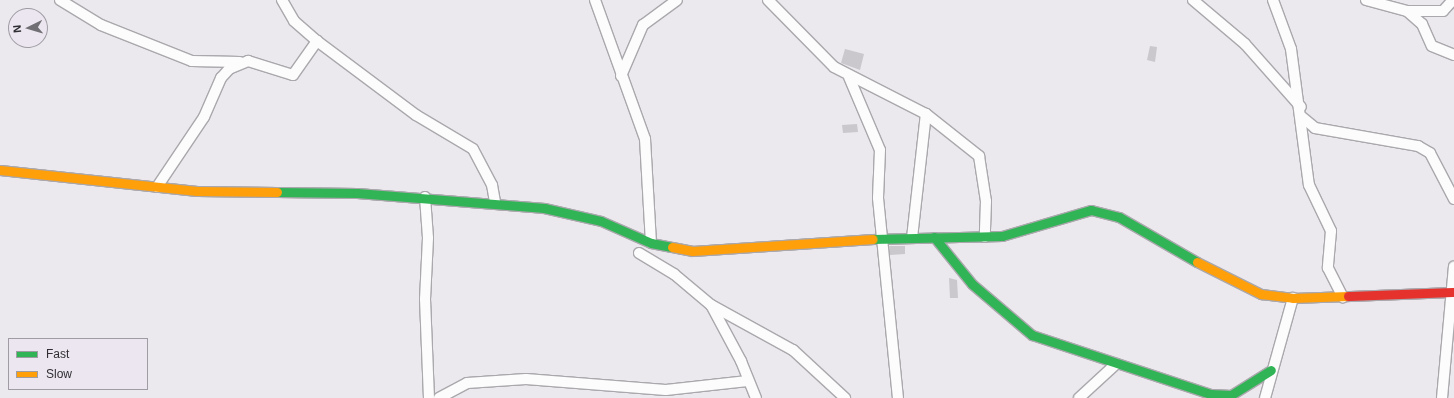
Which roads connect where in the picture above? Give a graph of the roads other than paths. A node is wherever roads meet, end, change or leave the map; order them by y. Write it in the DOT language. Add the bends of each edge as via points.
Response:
graph roads {
  1 [pos="60,0"];
  2 [pos="282,0"];
  3 [pos="595,0"];
  4 [pos="677,0"];
  5 [pos="768,0"];
  6 [pos="1193,0"];
  7 [pos="1274,0"];
  8 [pos="1366,0"];
  9 [pos="1453,0"];
  10 [pos="1407,11"];
  11 [pos="317,41"];
  12 [pos="1454,55"];
  13 [pos="240,62"];
  14 [pos="621,76"];
  15 [pos="849,77"];
  16 [pos="1302,112"];
  17 [pos="926,114"];
  18 [pos="0,170"];
  19 [pos="157,188"];
  20 [pos="424,197"];
  21 [pos="1454,199"];
  22 [pos="495,202"];
  23 [pos="934,237"];
  24 [pos="985,237"];
  25 [pos="883,238"];
  26 [pos="912,238"];
  27 [pos="652,243"];
  28 [pos="639,253"];
  29 [pos="1454,267"];
  30 [pos="1452,292"];
  31 [pos="1343,297"];
  32 [pos="1293,298"];
  33 [pos="711,305"];
  34 [pos="1116,364"];
  35 [pos="1271,370"];
  36 [pos="748,381"];
  37 [pos="1229,396"];
  38 [pos="429,398"];
  39 [pos="439,398"];
  40 [pos="756,398"];
  41 [pos="845,398"];
  42 [pos="898,398"];
  43 [pos="1079,398"];
  44 [pos="1265,398"];
  45 [pos="1442,398"];
  1 -- 13 [label="street" via="102,25 192,61"];
  2 -- 11 [label="street" via="294,21"];
  3 -- 14 [label="street"];
  4 -- 14 [label="street" via="644,25"];
  5 -- 15 [label="street" via="816,53"];
  6 -- 16 [label="street" via="1244,44"];
  7 -- 16 [label="street" via="1291,49"];
  8 -- 10 [label="street"];
  9 -- 10 [label="street" via="1443,11"];
  10 -- 12 [label="street" via="1422,24 1432,46"];
  11 -- 13 [label="street" via="293,75 281,74 256,63"];
  11 -- 22 [label="street" via="416,115 473,149 492,185"];
  13 -- 19 [label="street" via="221,78 204,117"];
  14 -- 27 [label="street" via="647,150"];
  15 -- 17 [label="street"];
  15 -- 25 [label="street" via="880,150 878,198"];
  16 -- 21 [label="street" via="1315,128 1418,146 1430,153"];
  16 -- 31 [label="street" via="1309,185 1331,231 1328,268"];
  17 -- 24 [label="street" via="979,156 986,201"];
  17 -- 26 [label="street"];
  18 -- 19 [label="street"];
  19 -- 20 [label="street"];
  20 -- 22 [label="street"];
  20 -- 38 [label="street" via="428,238 425,299"];
  22 -- 27 [label="street" via="601,221"];
  23 -- 24 [label="street"];
  23 -- 26 [label="street"];
  23 -- 34 [label="street" via="972,284 1023,330"];
  24 -- 32 [label="street" via="1023,232 1077,211 1104,212 1154,235 1221,276 1261,294"];
  25 -- 26 [label="street"];
  25 -- 27 [label="street" via="716,252 673,249"];
  25 -- 42 [label="street"];
  28 -- 33 [label="street" via="674,274"];
  29 -- 30 [label="street"];
  30 -- 31 [label="street"];
  30 -- 45 [label="street"];
  31 -- 32 [label="street"];
  32 -- 35 [label="street" via="1284,340"];
  33 -- 36 [label="street"];
  33 -- 41 [label="street" via="793,350"];
  34 -- 37 [label="street" via="1194,391"];
  34 -- 43 [label="street"];
  35 -- 37 [label="street"];
  35 -- 44 [label="street"];
  36 -- 39 [label="street" via="666,390 526,379 467,383"];
  36 -- 40 [label="street"];
}
